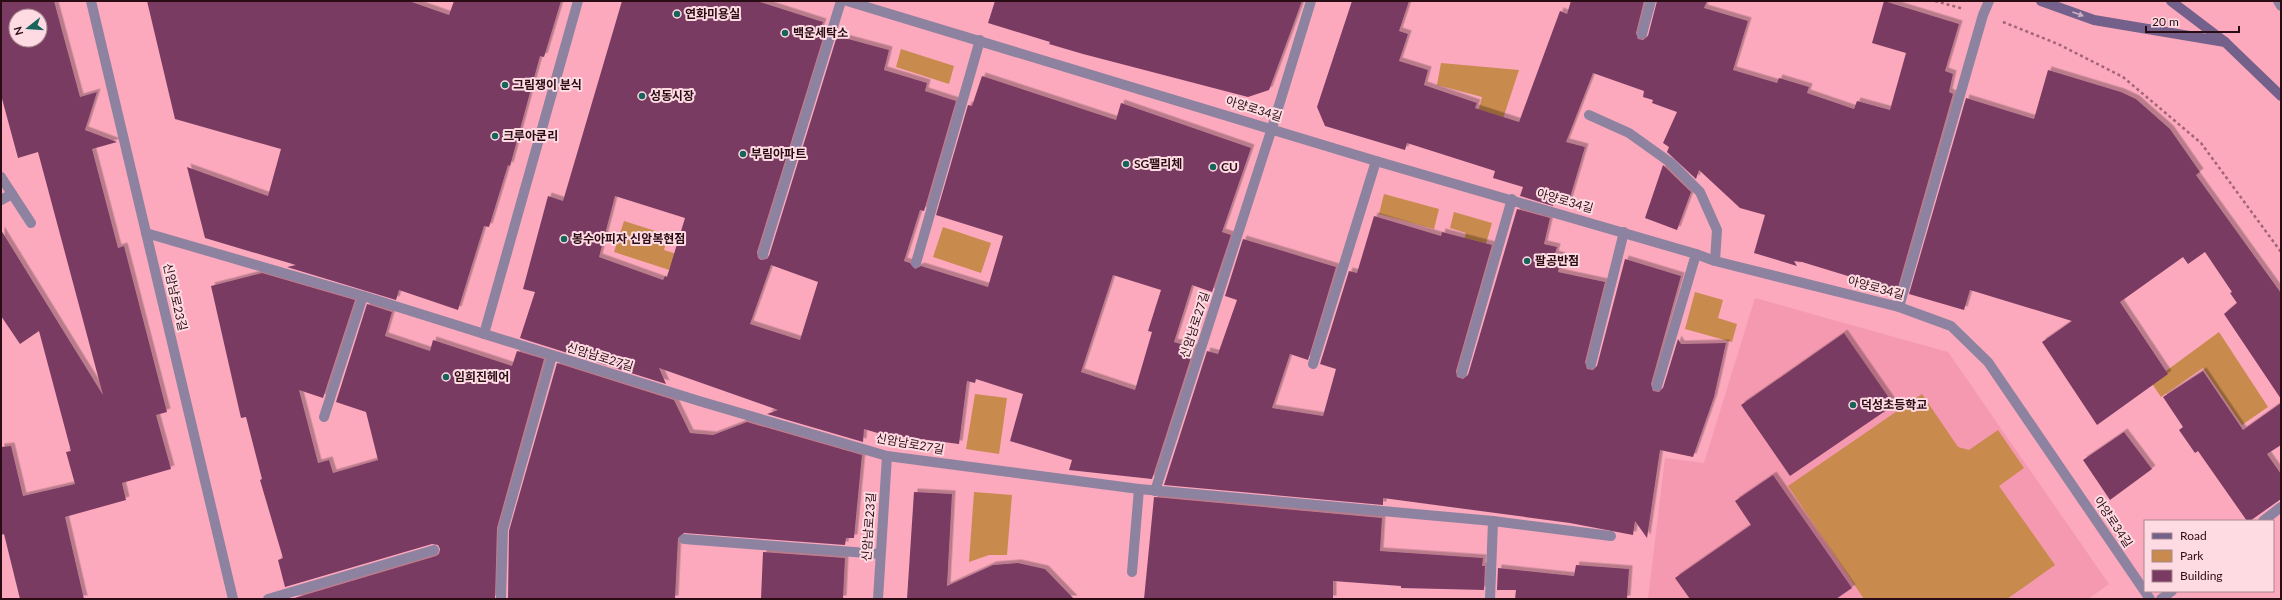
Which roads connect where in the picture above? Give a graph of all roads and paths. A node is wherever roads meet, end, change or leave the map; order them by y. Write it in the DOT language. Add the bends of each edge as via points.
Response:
graph roads {
  1 [pos="91,1"];
  2 [pos="578,1"];
  3 [pos="841,1"];
  4 [pos="847,1"];
  5 [pos="1311,1"];
  6 [pos="1651,1"];
  7 [pos="1989,1"];
  8 [pos="2041,1"];
  9 [pos="2171,1"];
  10 [pos="2278,1"];
  11 [pos="2281,6"];
  12 [pos="1642,34"];
  13 [pos="980,40"];
  14 [pos="2225,42"];
  15 [pos="2058,44"];
  16 [pos="2281,94"];
  17 [pos="1589,115"];
  18 [pos="1272,128"];
  19 [pos="1376,161"];
  20 [pos="1,177"];
  21 [pos="12,194"];
  22 [pos="1512,199"];
  23 [pos="1,200"];
  24 [pos="31,223"];
  25 [pos="1624,232"];
  26 [pos="146,233"];
  27 [pos="2281,252"];
  28 [pos="763,254"];
  29 [pos="1696,254"];
  30 [pos="1715,261"];
  31 [pos="916,263"];
  32 [pos="363,296"];
  33 [pos="1899,308"];
  34 [pos="484,334"];
  35 [pos="552,356"];
  36 [pos="1313,364"];
  37 [pos="1591,364"];
  38 [pos="1462,373"];
  39 [pos="1657,386"];
  40 [pos="324,417"];
  41 [pos="887,456"];
  42 [pos="1139,489"];
  43 [pos="1155,491"];
  44 [pos="2281,507"];
  45 [pos="2264,520"];
  46 [pos="1494,521"];
  47 [pos="1611,536"];
  48 [pos="684,539"];
  49 [pos="434,550"];
  50 [pos="880,554"];
  51 [pos="1132,572"];
  52 [pos="2144,590"];
  53 [pos="2171,592"];
  54 [pos="233,599"];
  55 [pos="268,599"];
  56 [pos="501,599"];
  57 [pos="878,599"];
  58 [pos="1490,599"];
  59 [pos="2161,599"];
  1 -- 26 [label="street, 신암남로23길"];
  2 -- 34 [label="street"];
  3 -- 28 [label="street"];
  4 -- 13 [label="street, 아양로34길"];
  5 -- 18 [label="street, 신암남로27길"];
  6 -- 12 [label="street"];
  7 -- 33 [label="street"];
  8 -- 14 [label="main road, one-way" via="2094,20"];
  9 -- 14 [label="main road"];
  10 -- 11 [label="street"];
  13 -- 18 [label="street, 아양로34길"];
  13 -- 31 [label="street"];
  14 -- 16 [label="main road"];
  15 -- 27 [label="path" via="2122,77 2201,143"];
  17 -- 30 [label="street" via="1629,133 1671,163 1700,192 1718,230"];
  18 -- 19 [label="street, 아양로34길"];
  18 -- 43 [label="street, 신암남로27길"];
  19 -- 22 [label="street, 아양로34길"];
  19 -- 36 [label="street"];
  20 -- 21 [label="street"];
  21 -- 23 [label="street"];
  21 -- 24 [label="street"];
  22 -- 25 [label="street, 아양로34길"];
  22 -- 38 [label="street"];
  25 -- 29 [label="street, 아양로34길"];
  25 -- 37 [label="street"];
  26 -- 32 [label="street, 신암남로27길"];
  26 -- 54 [label="street, 신암남로23길"];
  29 -- 30 [label="street, 아양로34길"];
  29 -- 39 [label="street"];
  30 -- 33 [label="street, 아양로34길"];
  32 -- 34 [label="street, 신암남로27길"];
  32 -- 40 [label="street"];
  33 -- 52 [label="street, 아양로34길" via="1951,326 1988,362"];
  34 -- 35 [label="street, 신암남로27길"];
  35 -- 41 [label="street, 신암남로27길"];
  35 -- 56 [label="street" via="503,530"];
  41 -- 42 [label="street, 신암남로27길"];
  41 -- 50 [label="street, 신암남로23길"];
  42 -- 43 [label="street, 신암남로27길"];
  42 -- 51 [label="street"];
  43 -- 46 [label="street"];
  44 -- 45 [label="street"];
  46 -- 47 [label="street"];
  46 -- 58 [label="street"];
  48 -- 50 [label="street"];
  49 -- 55 [label="street"];
  50 -- 57 [label="street, 신암남로23길"];
  53 -- 59 [label="street"];
}
